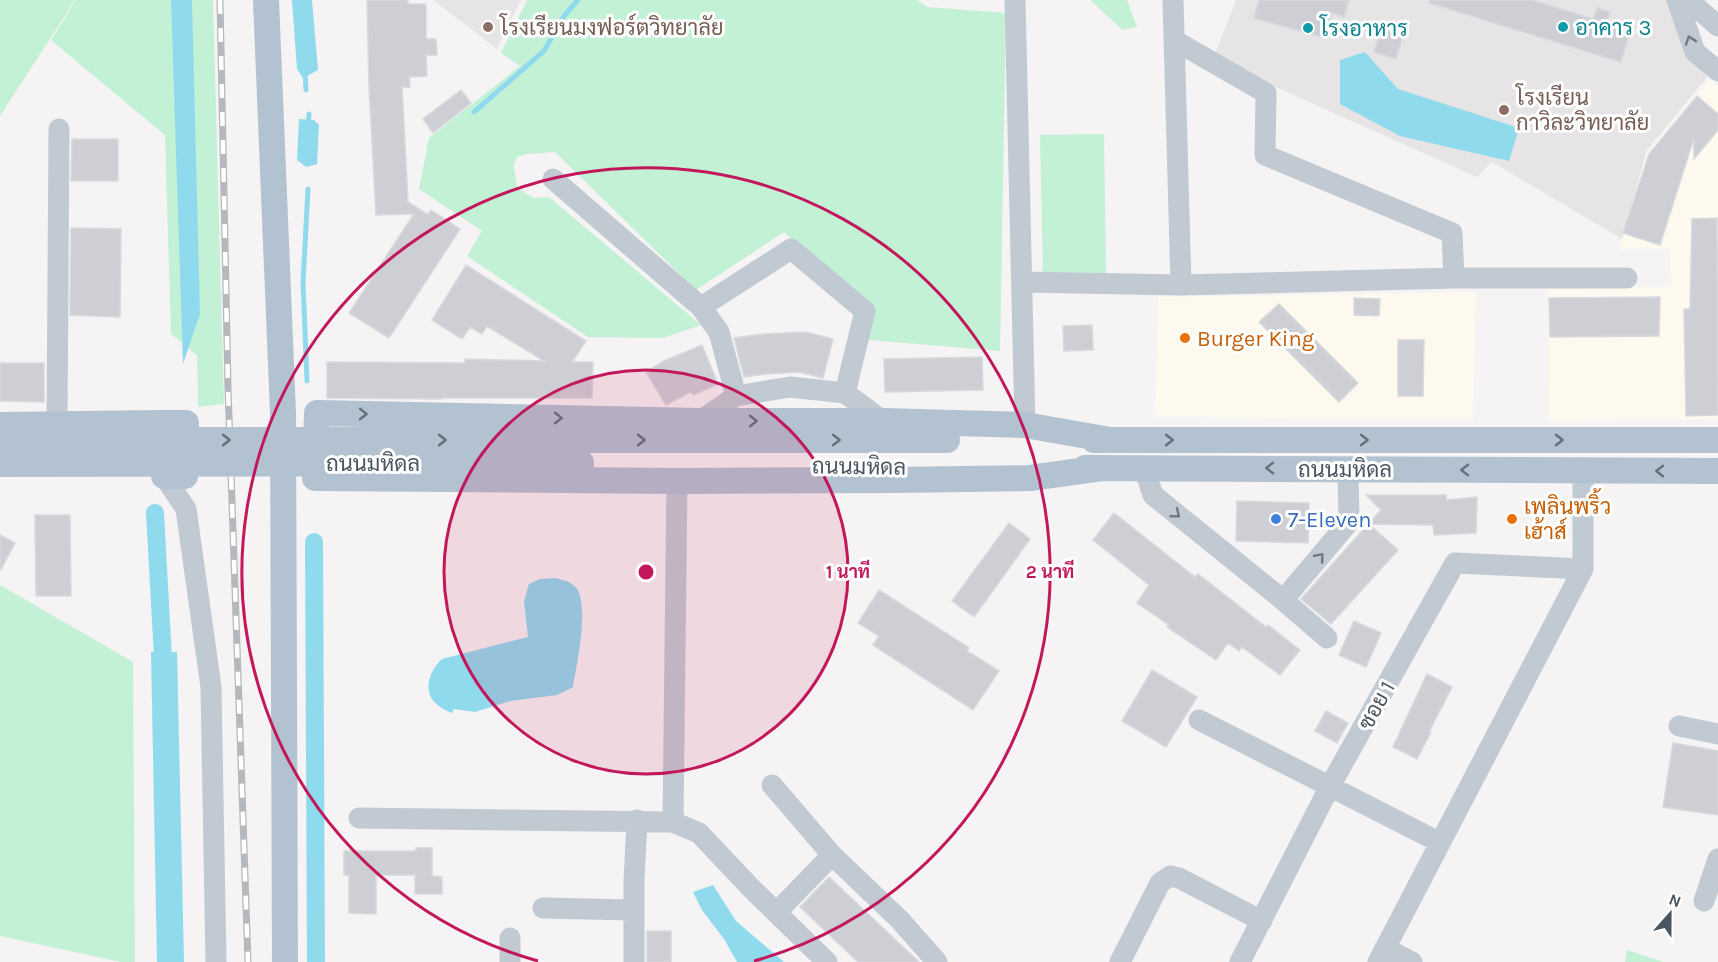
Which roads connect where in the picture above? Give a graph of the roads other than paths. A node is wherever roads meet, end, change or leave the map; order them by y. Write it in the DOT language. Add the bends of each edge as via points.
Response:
graph roads {
  1 [pos="266,0"];
  2 [pos="1015,0"];
  3 [pos="1173,0"];
  4 [pos="1677,0"];
  5 [pos="1688,0"];
  6 [pos="1718,26"];
  7 [pos="1174,40"];
  8 [pos="1718,70"];
  9 [pos="59,129"];
  10 [pos="553,179"];
  11 [pos="1454,278"];
  12 [pos="1627,278"];
  13 [pos="1022,282"];
  14 [pos="1181,285"];
  15 [pos="701,307"];
  16 [pos="845,393"];
  17 [pos="736,396"];
  18 [pos="283,413"];
  19 [pos="317,413"];
  20 [pos="700,421"];
  21 [pos="883,421"];
  22 [pos="0,425"];
  23 [pos="57,425"];
  24 [pos="1025,425"];
  25 [pos="0,440"];
  26 [pos="1110,440"];
  27 [pos="1718,440"];
  28 [pos="582,452"];
  29 [pos="0,464"];
  30 [pos="1102,468"];
  31 [pos="1144,468"];
  32 [pos="1348,469"];
  33 [pos="1583,471"];
  34 [pos="1718,471"];
  35 [pos="0,475"];
  36 [pos="175,476"];
  37 [pos="315,478"];
  38 [pos="284,479"];
  39 [pos="677,481"];
  40 [pos="1583,568"];
  41 [pos="1284,600"];
  42 [pos="1327,638"];
  43 [pos="1199,720"];
  44 [pos="1678,726"];
  45 [pos="1718,734"];
  46 [pos="772,785"];
  47 [pos="1330,786"];
  48 [pos="359,818"];
  49 [pos="637,820"];
  50 [pos="673,822"];
  51 [pos="1439,842"];
  52 [pos="832,855"];
  53 [pos="1718,859"];
  54 [pos="1704,901"];
  55 [pos="543,908"];
  56 [pos="634,910"];
  57 [pos="776,913"];
  58 [pos="1262,921"];
  59 [pos="510,938"];
  60 [pos="1381,955"];
  61 [pos="216,962"];
  62 [pos="285,962"];
  63 [pos="510,962"];
  64 [pos="634,962"];
  65 [pos="827,962"];
  66 [pos="937,962"];
  67 [pos="1120,962"];
  68 [pos="1240,962"];
  69 [pos="1412,962"];
  1 -- 18 [label="main road"];
  2 -- 13 [label="street"];
  3 -- 7 [label="street"];
  8 -- 4 [label="street, one-way" via="1695,52"];
  5 -- 6 [label="street"];
  7 -- 11 [label="street" via="1266,93 1265,154 1452,233"];
  7 -- 14 [label="street"];
  9 -- 23 [label="street"];
  10 -- 15 [label="street"];
  11 -- 12 [label="street"];
  11 -- 14 [label="street"];
  13 -- 14 [label="street"];
  13 -- 24 [label="street"];
  15 -- 16 [label="street" via="791,249 865,311"];
  15 -- 17 [label="street" via="719,332"];
  16 -- 17 [label="street" via="790,387"];
  16 -- 21 [label="street"];
  17 -- 20 [label="street"];
  18 -- 19 [label="main road"];
  18 -- 38 [label="main road"];
  19 -- 20 [label="main road, one-way"];
  19 -- 37 [label="main road"];
  20 -- 21 [label="main road, one-way"];
  21 -- 24 [label="main road"];
  22 -- 23 [label="main road"];
  23 -- 36 [label="main road" via="162,423"];
  24 -- 26 [label="main road"];
  25 -- 28 [label="main road, ถนนมหิดล, one-way, bridge"];
  26 -- 27 [label="main road, ถนนมหิดล, one-way"];
  28 -- 26 [label="main road, ถนนมหิดล, one-way"];
  28 -- 29 [label="main road, ถนนมหิดล, bridge"];
  28 -- 30 [label="main road, ถนนมหิดล"];
  30 -- 31 [label="main road, ถนนมหิดล"];
  30 -- 39 [label="main road" via="1030,477"];
  32 -- 31 [label="main road, ถนนมหิดล, one-way"];
  31 -- 41 [label="street, one-way" via="1153,495"];
  33 -- 32 [label="main road, ถนนมหิดล, one-way"];
  41 -- 32 [label="street, one-way" via="1349,522"];
  34 -- 33 [label="main road, ถนนมหิดล, one-way"];
  33 -- 40 [label="street"];
  35 -- 36 [label="main road"];
  36 -- 61 [label="street" via="186,509 211,687"];
  37 -- 38 [label="main road"];
  37 -- 39 [label="main road"];
  38 -- 62 [label="main road"];
  39 -- 50 [label="street"];
  40 -- 47 [label="street, ซอย 1" via="1455,563"];
  40 -- 51 [label="street"];
  41 -- 42 [label="street"];
  43 -- 47 [label="street"];
  44 -- 45 [label="street"];
  46 -- 52 [label="street"];
  47 -- 51 [label="street"];
  47 -- 58 [label="street, ซอย 1"];
  48 -- 49 [label="street"];
  49 -- 50 [label="street"];
  49 -- 56 [label="street"];
  50 -- 57 [label="street" via="699,832"];
  51 -- 60 [label="street"];
  52 -- 57 [label="street"];
  52 -- 66 [label="street" via="900,920"];
  53 -- 54 [label="street"];
  55 -- 56 [label="street"];
  56 -- 64 [label="street"];
  57 -- 65 [label="street"];
  58 -- 67 [label="street" via="1170,876 1160,883"];
  58 -- 68 [label="street, ซอย 1"];
  59 -- 63 [label="street"];
  60 -- 69 [label="street"];
}
